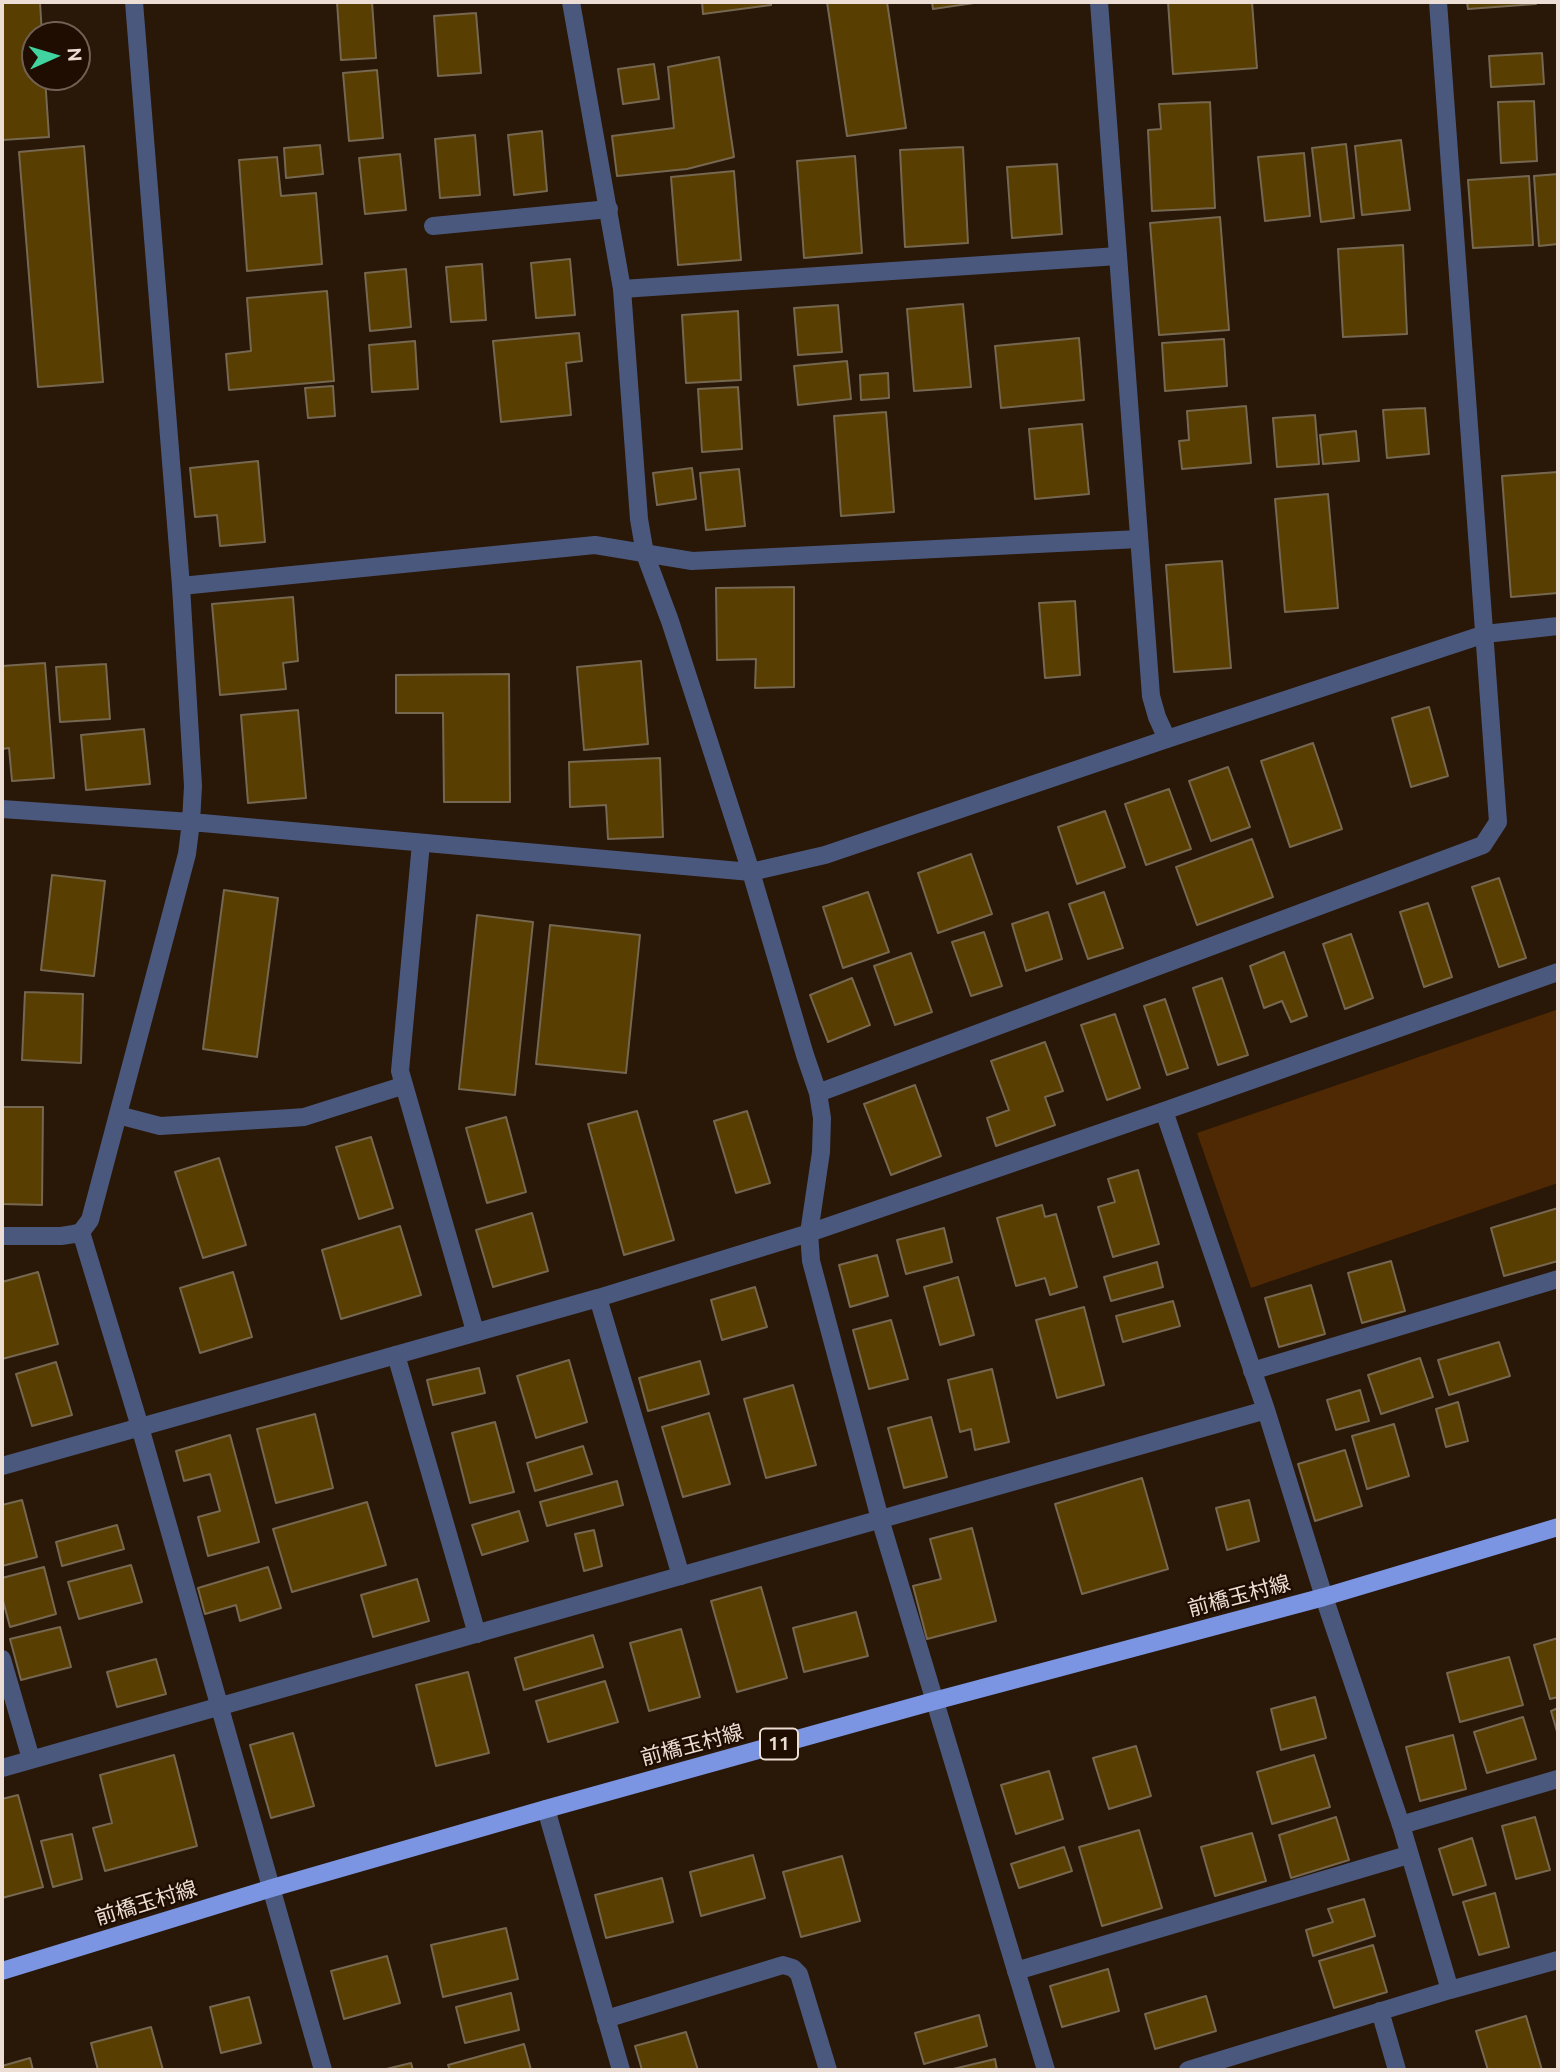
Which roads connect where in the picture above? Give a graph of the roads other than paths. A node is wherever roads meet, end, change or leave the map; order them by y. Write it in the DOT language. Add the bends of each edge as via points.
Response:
graph roads {
  1 [pos="134,2"];
  2 [pos="572,2"];
  3 [pos="1099,2"];
  4 [pos="1438,2"];
  5 [pos="609,209"];
  6 [pos="433,226"];
  7 [pos="1118,256"];
  8 [pos="622,289"];
  9 [pos="1139,539"];
  10 [pos="645,554"];
  11 [pos="181,586"];
  12 [pos="1558,626"];
  13 [pos="1485,634"];
  14 [pos="1167,738"];
  15 [pos="2,809"];
  16 [pos="191,822"];
  17 [pos="421,843"];
  18 [pos="751,872"];
  19 [pos="1558,972"];
  20 [pos="402,1086"];
  21 [pos="818,1093"];
  22 [pos="1164,1111"];
  23 [pos="118,1115"];
  24 [pos="81,1232"];
  25 [pos="810,1233"];
  26 [pos="2,1236"];
  27 [pos="1558,1279"];
  28 [pos="598,1298"];
  29 [pos="475,1331"];
  30 [pos="396,1355"];
  31 [pos="1252,1371"];
  32 [pos="1266,1410"];
  33 [pos="140,1427"];
  34 [pos="2,1466"];
  35 [pos="880,1518"];
  36 [pos="1558,1527"];
  37 [pos="681,1576"];
  38 [pos="1324,1597"];
  39 [pos="477,1634"];
  40 [pos="2,1659"];
  41 [pos="934,1701"];
  42 [pos="219,1706"];
  43 [pos="31,1759"];
  44 [pos="2,1768"];
  45 [pos="1558,1779"];
  46 [pos="546,1809"];
  47 [pos="1401,1825"];
  48 [pos="1408,1855"];
  49 [pos="272,1888"];
  50 [pos="1558,1960"];
  51 [pos="2,1971"];
  52 [pos="1016,1971"];
  53 [pos="1450,1990"];
  54 [pos="1380,2011"];
  55 [pos="606,2019"];
  56 [pos="323,2070"];
  57 [pos="621,2070"];
  58 [pos="828,2070"];
  59 [pos="1046,2070"];
  60 [pos="1188,2070"];
  61 [pos="1397,2070"];
  1 -- 11 [label="street"];
  2 -- 5 [label="street"];
  3 -- 7 [label="street"];
  4 -- 13 [label="street"];
  5 -- 6 [label="street"];
  5 -- 8 [label="street"];
  7 -- 8 [label="street"];
  7 -- 9 [label="street"];
  8 -- 10 [label="street"];
  9 -- 10 [label="street" via="692,561"];
  9 -- 14 [label="street" via="1151,696"];
  10 -- 11 [label="street" via="595,545"];
  10 -- 18 [label="street"];
  11 -- 16 [label="street" via="193,786"];
  12 -- 13 [label="street"];
  13 -- 14 [label="street"];
  13 -- 21 [label="street" via="1498,822 1483,845"];
  14 -- 18 [label="street" via="825,855"];
  15 -- 16 [label="street"];
  16 -- 17 [label="street"];
  16 -- 23 [label="street" via="187,855"];
  17 -- 18 [label="street"];
  17 -- 20 [label="street"];
  18 -- 21 [label="street"];
  19 -- 22 [label="street"];
  20 -- 23 [label="street" via="291,1118 160,1126"];
  20 -- 29 [label="street"];
  21 -- 25 [label="street" via="821,1152"];
  22 -- 25 [label="street"];
  22 -- 31 [label="street"];
  23 -- 24 [label="street" via="90,1220"];
  24 -- 26 [label="street"];
  24 -- 33 [label="street"];
  25 -- 28 [label="street"];
  25 -- 35 [label="street" via="811,1261"];
  27 -- 31 [label="street"];
  28 -- 29 [label="street"];
  28 -- 37 [label="street"];
  29 -- 30 [label="street"];
  30 -- 33 [label="street"];
  30 -- 39 [label="street"];
  31 -- 32 [label="street"];
  32 -- 35 [label="street"];
  32 -- 38 [label="street"];
  33 -- 34 [label="street"];
  33 -- 42 [label="street"];
  35 -- 37 [label="street"];
  35 -- 41 [label="street"];
  36 -- 38 [label="main road, 前橋玉村線 / 11"];
  37 -- 39 [label="street"];
  38 -- 41 [label="main road, 前橋玉村線 / 11"];
  38 -- 47 [label="street"];
  39 -- 42 [label="street"];
  40 -- 43 [label="street"];
  41 -- 46 [label="main road, 前橋玉村線 / 11"];
  41 -- 52 [label="street"];
  42 -- 43 [label="street"];
  42 -- 49 [label="street"];
  43 -- 44 [label="street"];
  45 -- 47 [label="street"];
  46 -- 49 [label="main road, 前橋玉村線 / 11"];
  46 -- 55 [label="street"];
  47 -- 48 [label="street"];
  48 -- 52 [label="street"];
  48 -- 53 [label="street"];
  49 -- 51 [label="main road, 前橋玉村線 / 11"];
  49 -- 56 [label="street"];
  50 -- 53 [label="street"];
  52 -- 59 [label="street"];
  53 -- 54 [label="street"];
  54 -- 60 [label="street"];
  54 -- 61 [label="street"];
  55 -- 57 [label="street"];
  55 -- 58 [label="street" via="783,1965 799,1974"];
}
